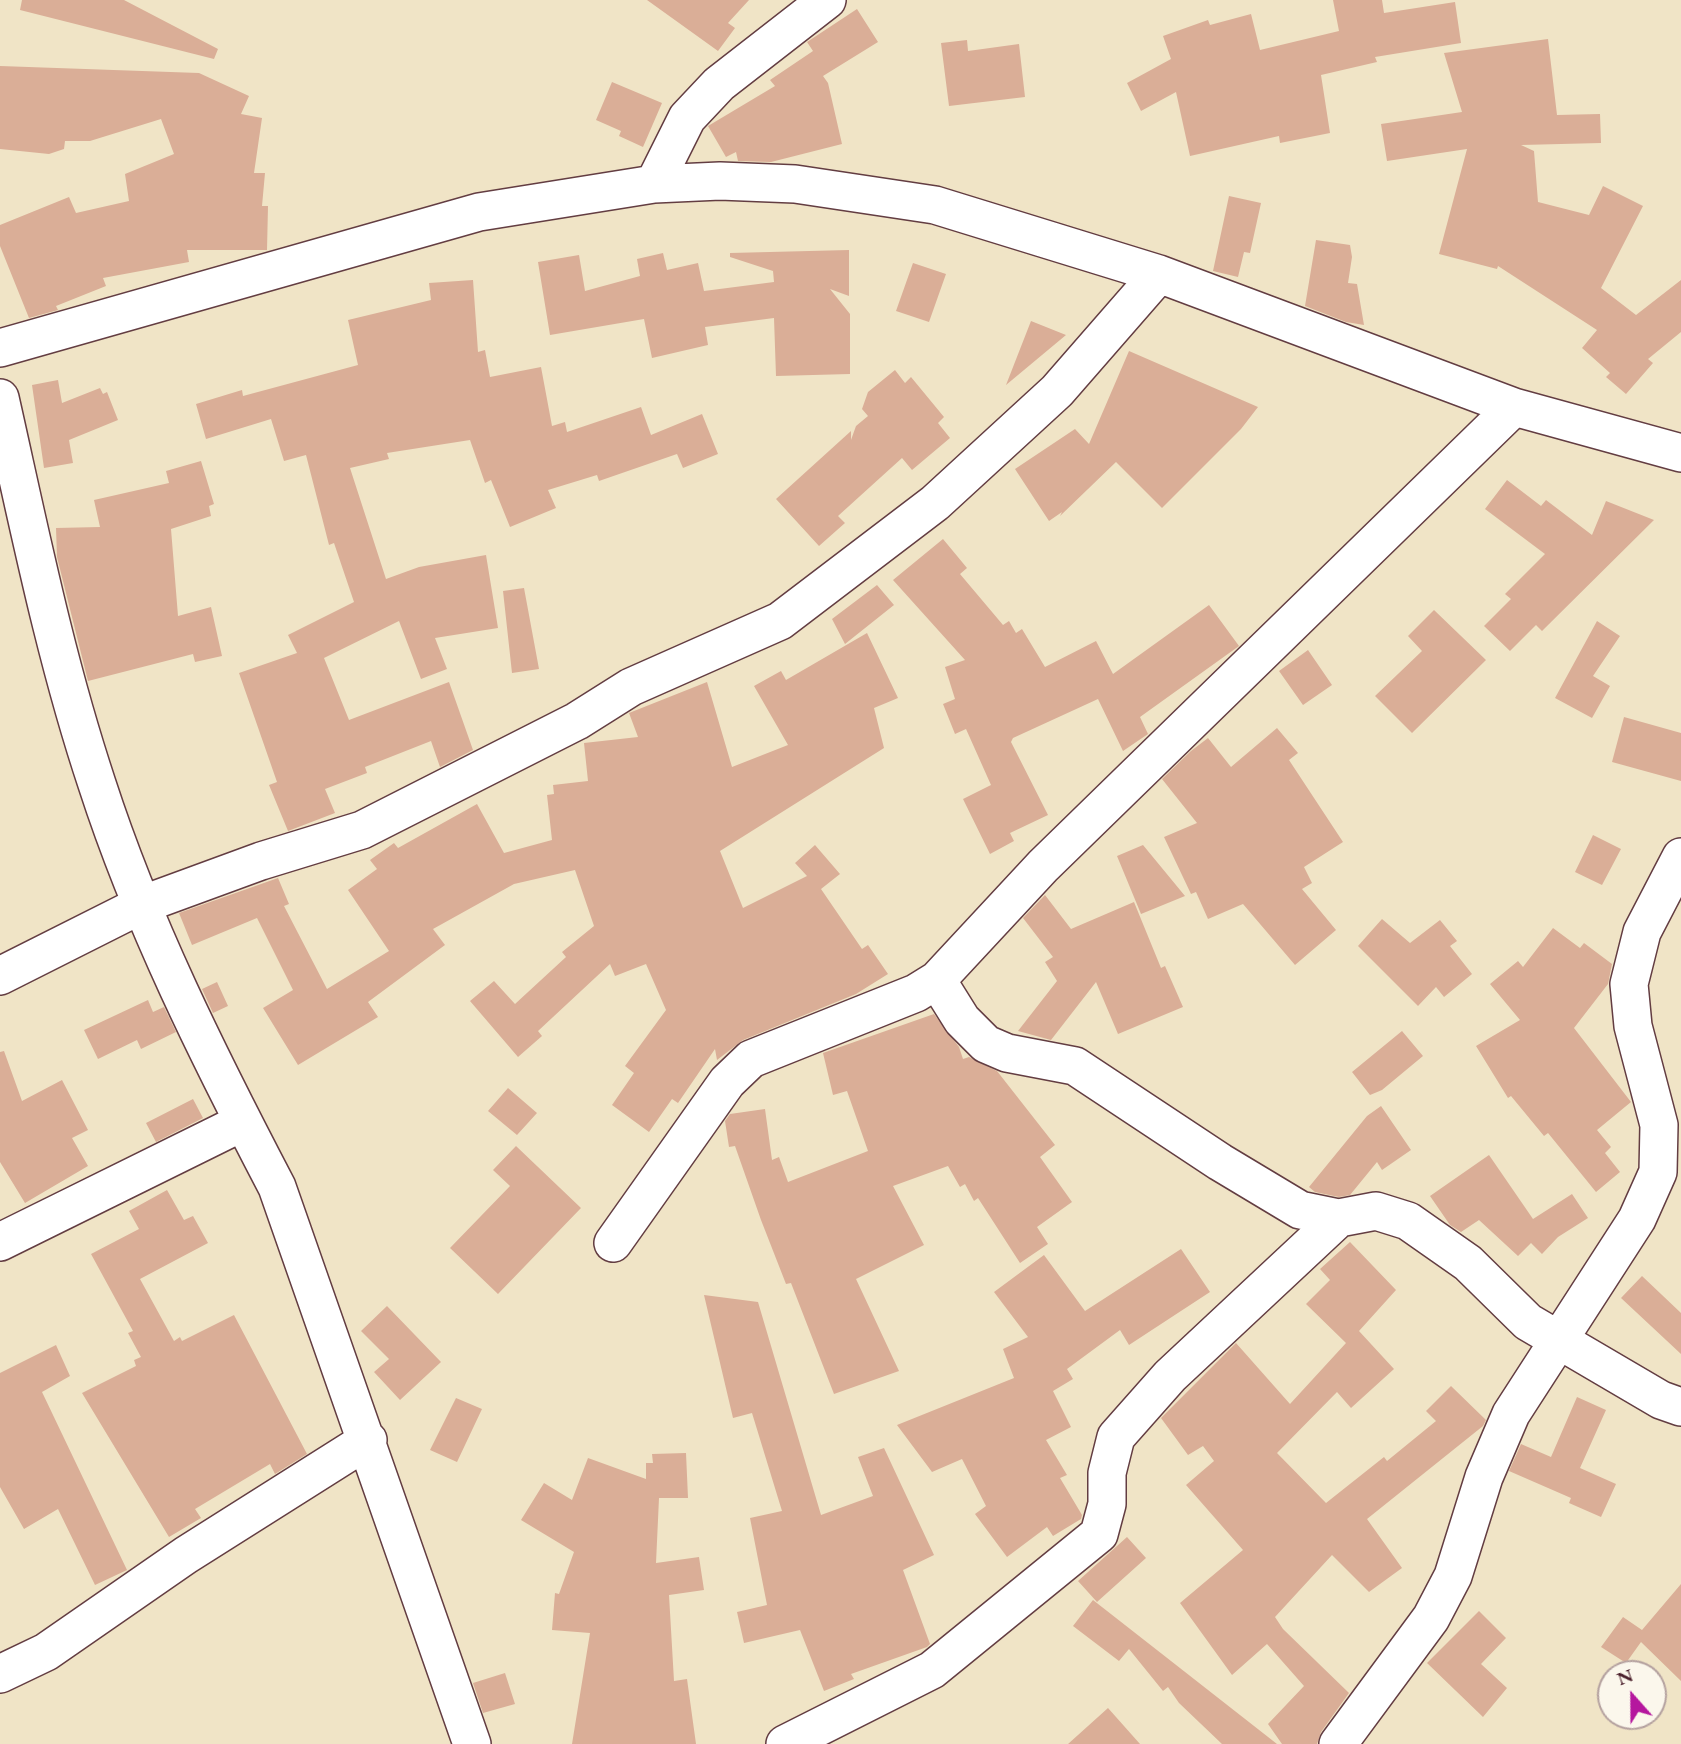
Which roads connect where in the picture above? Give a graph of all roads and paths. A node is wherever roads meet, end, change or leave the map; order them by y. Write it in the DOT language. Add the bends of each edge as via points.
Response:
graph roads {
  1 [pos="827,0"];
  2 [pos="654,184"];
  3 [pos="1159,274"];
  4 [pos="0,348"];
  5 [pos="0,398"];
  6 [pos="1514,407"];
  7 [pos="1681,453"];
  8 [pos="1681,857"];
  9 [pos="142,905"];
  10 [pos="0,976"];
  11 [pos="937,980"];
  12 [pos="243,1122"];
  13 [pos="1339,1218"];
  14 [pos="0,1242"];
  15 [pos="613,1243"];
  16 [pos="1556,1339"];
  17 [pos="1681,1407"];
  18 [pos="368,1440"];
  19 [pos="0,1674"];
  20 [pos="472,1744"];
  21 [pos="785,1744"];
  22 [pos="1338,1744"];
  1 -- 2 [label="street" via="719,84 687,118"];
  2 -- 3 [label="street" via="795,184 935,205"];
  2 -- 4 [label="street" via="479,212"];
  3 -- 6 [label="street"];
  3 -- 9 [label="street" via="1057,391 956,484 780,621 631,687 577,721 362,830"];
  5 -- 9 [label="street" via="52,624 97,784"];
  6 -- 7 [label="street"];
  6 -- 11 [label="street" via="1043,866"];
  8 -- 16 [label="street" via="1642,932 1629,984 1633,1026 1659,1125 1658,1172 1637,1219"];
  9 -- 10 [label="street"];
  9 -- 12 [label="street"];
  11 -- 13 [label="street" via="962,1020 986,1044 1007,1053 1075,1066 1300,1210"];
  11 -- 15 [label="street" via="916,993 751,1059 727,1082"];
  12 -- 14 [label="street"];
  12 -- 18 [label="street" via="277,1186"];
  13 -- 16 [label="street" via="1376,1211 1408,1221 1468,1263 1528,1322"];
  13 -- 21 [label="street" via="1170,1376 1116,1437 1099,1534 932,1670"];
  16 -- 17 [label="street"];
  16 -- 22 [label="street" via="1511,1414 1484,1477 1453,1576 1431,1618"];
  18 -- 19 [label="street" via="186,1555 46,1652"];
  18 -- 20 [label="street"];
}
